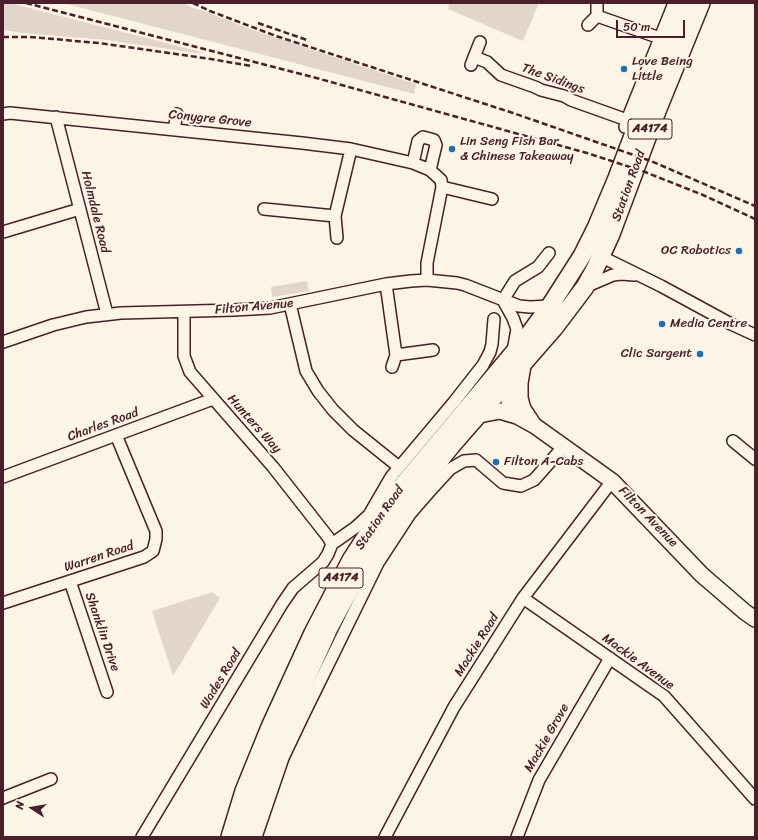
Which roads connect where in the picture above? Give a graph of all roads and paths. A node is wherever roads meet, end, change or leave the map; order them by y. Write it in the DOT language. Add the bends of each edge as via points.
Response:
graph roads {
  1 [pos="674,3"];
  2 [pos="686,3"];
  3 [pos="701,3"];
  4 [pos="597,5"];
  5 [pos="597,16"];
  6 [pos="588,25"];
  7 [pos="660,38"];
  8 [pos="480,42"];
  9 [pos="3,114"];
  10 [pos="177,114"];
  11 [pos="56,118"];
  12 [pos="174,130"];
  13 [pos="351,149"];
  14 [pos="413,162"];
  15 [pos="430,170"];
  16 [pos="442,187"];
  17 [pos="485,201"];
  18 [pos="80,209"];
  19 [pos="264,209"];
  20 [pos="335,216"];
  21 [pos="3,232"];
  22 [pos="592,236"];
  23 [pos="337,238"];
  24 [pos="549,253"];
  25 [pos="602,257"];
  26 [pos="639,276"];
  27 [pos="427,280"];
  28 [pos="386,284"];
  29 [pos="585,287"];
  30 [pos="503,300"];
  31 [pos="290,304"];
  32 [pos="550,306"];
  33 [pos="184,312"];
  34 [pos="107,314"];
  35 [pos="494,319"];
  36 [pos="755,335"];
  37 [pos="3,342"];
  38 [pos="433,350"];
  39 [pos="396,355"];
  40 [pos="518,360"];
  41 [pos="392,367"];
  42 [pos="507,382"];
  43 [pos="213,399"];
  44 [pos="479,415"];
  45 [pos="517,416"];
  46 [pos="533,424"];
  47 [pos="116,435"];
  48 [pos="733,441"];
  49 [pos="564,446"];
  50 [pos="755,459"];
  51 [pos="399,467"];
  52 [pos="3,477"];
  53 [pos="612,481"];
  54 [pos="332,544"];
  55 [pos="70,581"];
  56 [pos="523,598"];
  57 [pos="3,603"];
  58 [pos="755,619"];
  59 [pos="610,658"];
  60 [pos="107,692"];
  61 [pos="51,780"];
  62 [pos="3,798"];
  63 [pos="755,799"];
  64 [pos="142,837"];
  65 [pos="230,837"];
  66 [pos="244,837"];
  67 [pos="256,837"];
  68 [pos="385,837"];
  69 [pos="517,837"];
  1 -- 7 [label="street"];
  2 -- 22 [label="main road, Station Road / A4174"];
  3 -- 25 [label="main road, Station Road / A4174"];
  4 -- 5 [label="street"];
  5 -- 6 [label="street"];
  5 -- 7 [label="street"];
  7 -- 8 [label="street, The Sidings" via="626,124 564,96 501,75 486,62 472,61"];
  9 -- 11 [label="street, Conygre Grove"];
  10 -- 12 [label="street"];
  11 -- 12 [label="street, Conygre Grove"];
  11 -- 18 [label="street, Holmdale Road"];
  12 -- 13 [label="street, Conygre Grove"];
  13 -- 14 [label="street, Conygre Grove"];
  13 -- 20 [label="street"];
  14 -- 15 [label="street, Conygre Grove"];
  14 -- 15 [label="street" via="418,141 422,138 434,140 436,145"];
  15 -- 16 [label="street, Conygre Grove" via="441,180"];
  16 -- 17 [label="street"];
  16 -- 27 [label="street" via="427,263"];
  18 -- 21 [label="street"];
  18 -- 34 [label="street, Holmdale Road"];
  19 -- 20 [label="street"];
  20 -- 23 [label="street"];
  22 -- 25 [label="street"];
  22 -- 32 [label="main road, Station Road / A4174"];
  24 -- 30 [label="street" via="538,267 515,281"];
  25 -- 26 [label="street"];
  25 -- 29 [label="main road, Station Road / A4174"];
  26 -- 29 [label="street" via="613,275"];
  26 -- 36 [label="street"];
  27 -- 28 [label="street, Filton Avenue"];
  27 -- 30 [label="street, Filton Avenue" via="466,285"];
  28 -- 31 [label="street, Filton Avenue"];
  28 -- 39 [label="street"];
  29 -- 40 [label="main road, Station Road / A4174" via="554,328"];
  30 -- 32 [label="street, Filton Avenue" via="525,307"];
  30 -- 40 [label="street, Filton Avenue" via="517,329"];
  31 -- 33 [label="street, Filton Avenue" via="251,309"];
  31 -- 51 [label="street" via="306,371 318,391 353,430"];
  32 -- 40 [label="main road, Station Road / A4174" via="527,337"];
  33 -- 34 [label="street, Filton Avenue"];
  33 -- 43 [label="street, Hunters Way" via="184,356 190,372"];
  34 -- 37 [label="street, Filton Avenue" via="53,324"];
  35 -- 51 [label="street, Station Road" via="492,344 483,365"];
  38 -- 39 [label="street"];
  39 -- 41 [label="street"];
  40 -- 42 [label="main road, Station Road / A4174"];
  40 -- 46 [label="street, Filton Avenue" via="520,398 523,409"];
  40 -- 65 [label="main road, Station Road / A4174" via="396,493 348,565 307,645 270,727 244,791"];
  42 -- 44 [label="main road, Station Road / A4174"];
  42 -- 45 [label="street" via="509,401"];
  43 -- 47 [label="street, Charles Road"];
  43 -- 54 [label="street, Hunters Way" via="273,467"];
  44 -- 45 [label="street, Filton Avenue" via="500,411"];
  44 -- 66 [label="main road, Station Road / A4174" via="407,500 357,576 326,635 279,738 262,778"];
  45 -- 46 [label="street, Filton Avenue"];
  46 -- 49 [label="street, Filton Avenue"];
  47 -- 52 [label="street, Charles Road"];
  47 -- 55 [label="street, Warren Road" via="156,531 155,546 153,551 144,557"];
  48 -- 50 [label="street"];
  49 -- 53 [label="street, Filton Avenue"];
  49 -- 67 [label="street, Station Road" via="534,480 521,486 504,483 476,460 464,461 446,474 410,514 378,563 300,720 283,758"];
  51 -- 54 [label="street, Station Road" via="369,514"];
  53 -- 56 [label="street, Mackie Road"];
  53 -- 58 [label="street, Filton Avenue" via="702,575"];
  54 -- 64 [label="street, Wades Road" via="326,558 294,588 282,604"];
  55 -- 57 [label="street, Warren Road"];
  55 -- 60 [label="street, Shanklin Drive"];
  56 -- 59 [label="street, Mackie Avenue"];
  56 -- 68 [label="street, Mackie Road" via="454,707"];
  59 -- 63 [label="street, Mackie Avenue" via="664,696"];
  59 -- 69 [label="street, Mackie Grove" via="539,780"];
  61 -- 62 [label="street"];
}
